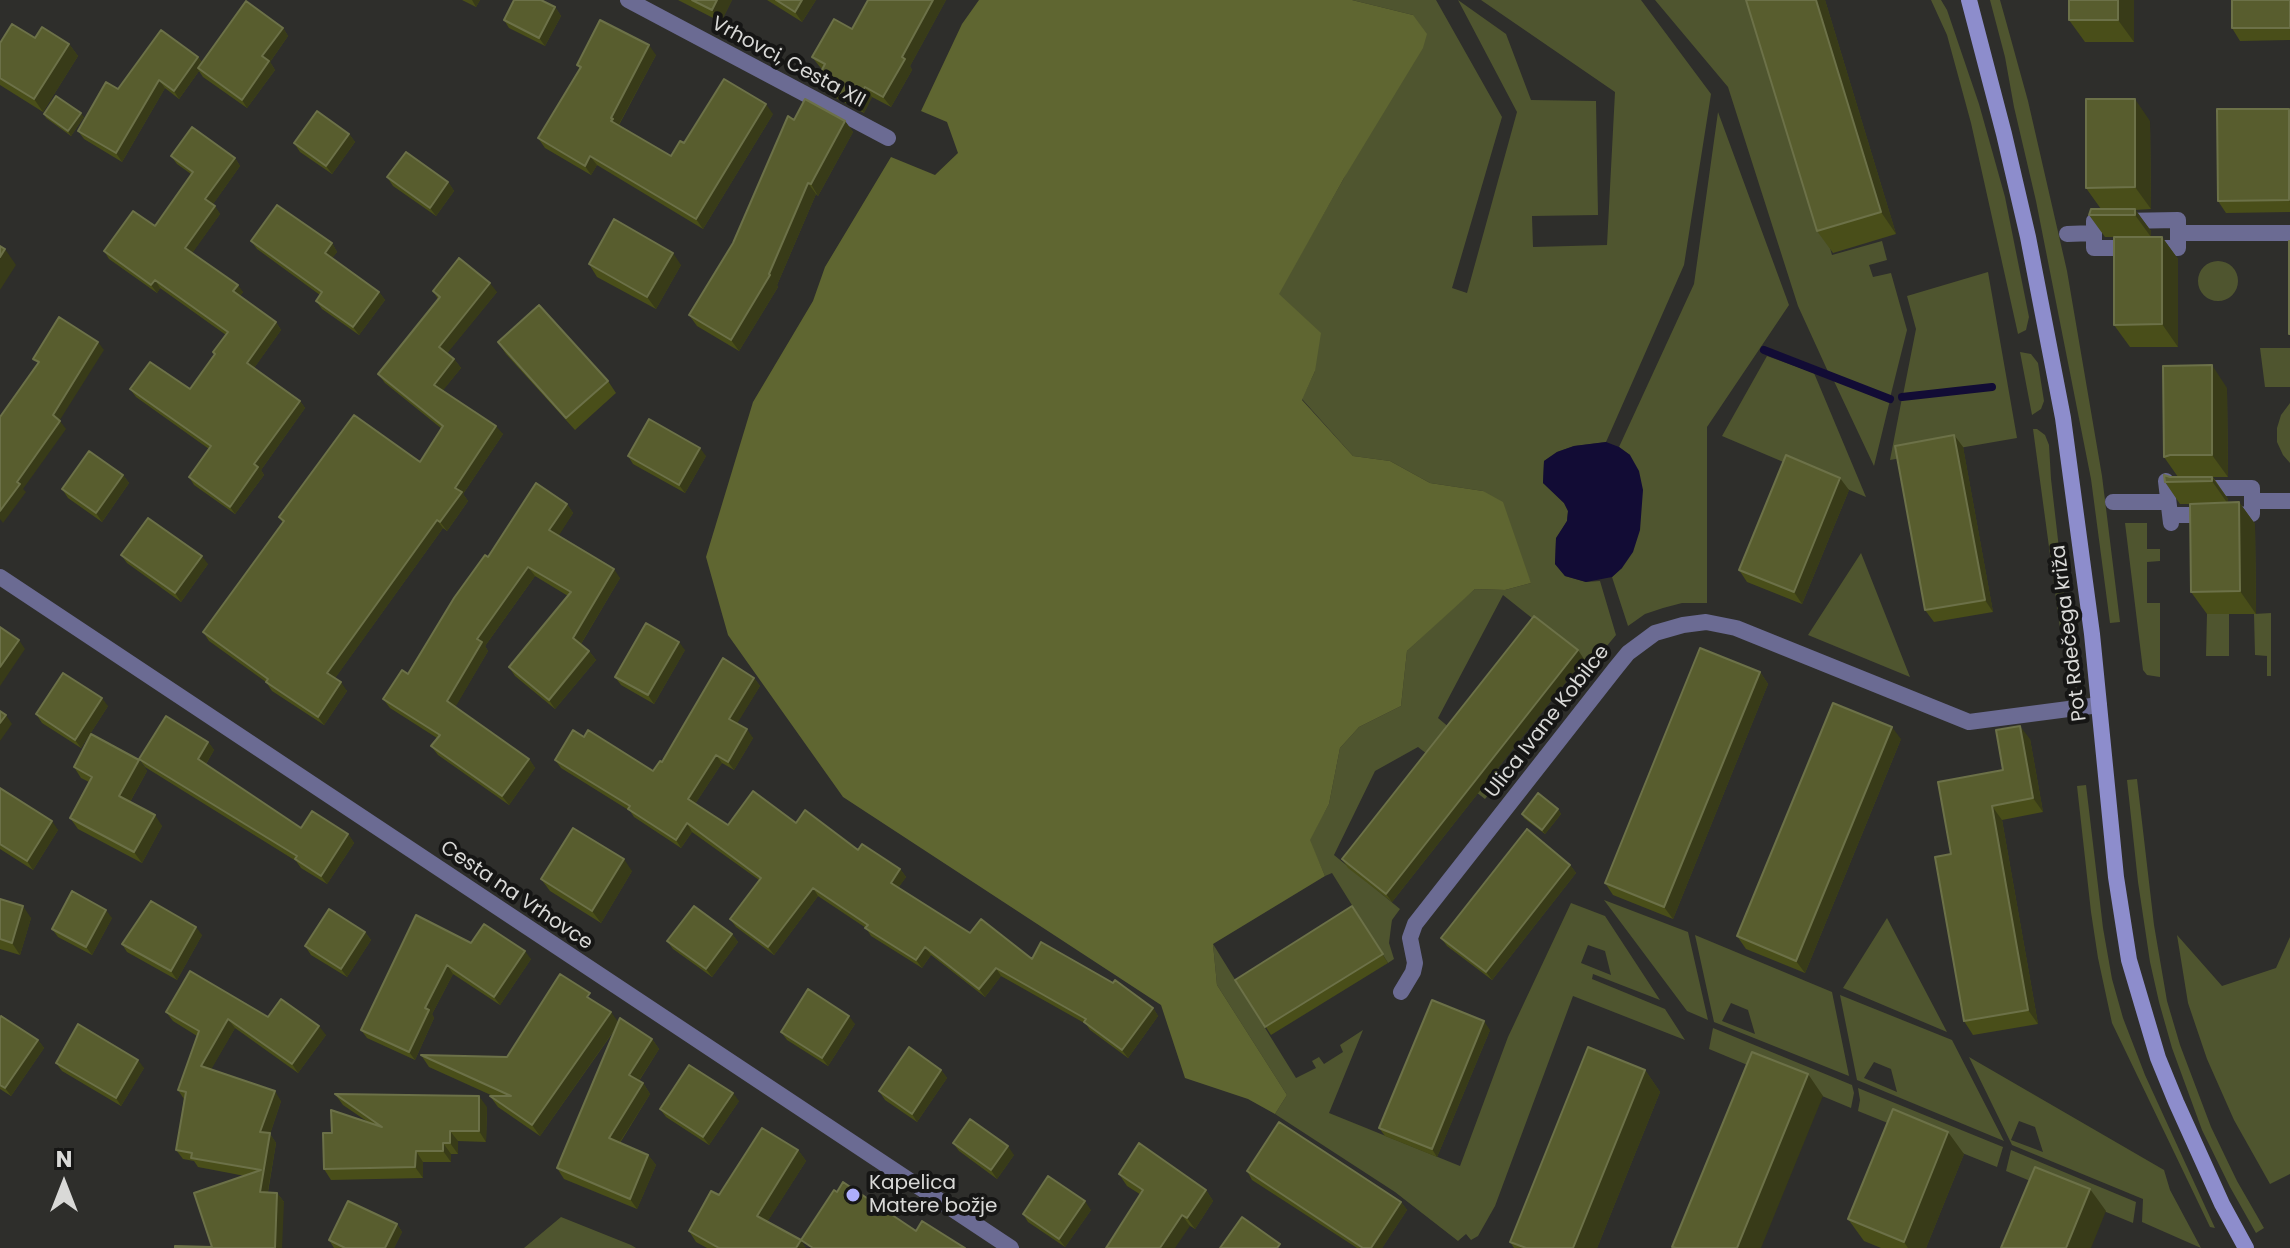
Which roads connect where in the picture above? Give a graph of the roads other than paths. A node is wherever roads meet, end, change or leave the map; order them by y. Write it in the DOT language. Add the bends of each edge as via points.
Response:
graph roads {
  1 [pos="628,0"];
  2 [pos="1969,0"];
  3 [pos="888,138"];
  4 [pos="2102,225"];
  5 [pos="2178,233"];
  6 [pos="2290,233"];
  7 [pos="2067,234"];
  8 [pos="2173,498"];
  9 [pos="2252,501"];
  10 [pos="2290,501"];
  11 [pos="2113,502"];
  12 [pos="0,577"];
  13 [pos="2099,705"];
  14 [pos="1401,992"];
  15 [pos="1011,1248"];
  16 [pos="2246,1248"];
  1 -- 3 [label="street, Vrhovci, Cesta XII"];
  2 -- 13 [label="main road, Pot Rdečega križa" via="2004,134 2063,418"];
  4 -- 5 [label="street" via="2178,220"];
  4 -- 5 [label="street" via="2094,248 2178,248"];
  4 -- 7 [label="street"];
  5 -- 6 [label="street"];
  8 -- 9 [label="street" via="2252,488"];
  8 -- 9 [label="street" via="2210,515 2252,514"];
  8 -- 11 [label="street"];
  9 -- 10 [label="street"];
  12 -- 15 [label="street, Cesta na Vrhovce"];
  13 -- 14 [label="street, Ulica Ivane Kobilce" via="1969,722 1736,628 1706,622 1655,633 1628,653 1415,924 1410,938 1415,963"];
  13 -- 16 [label="main road, Pot Rdečega križa" via="2120,907 2136,992 2176,1102"];
}
